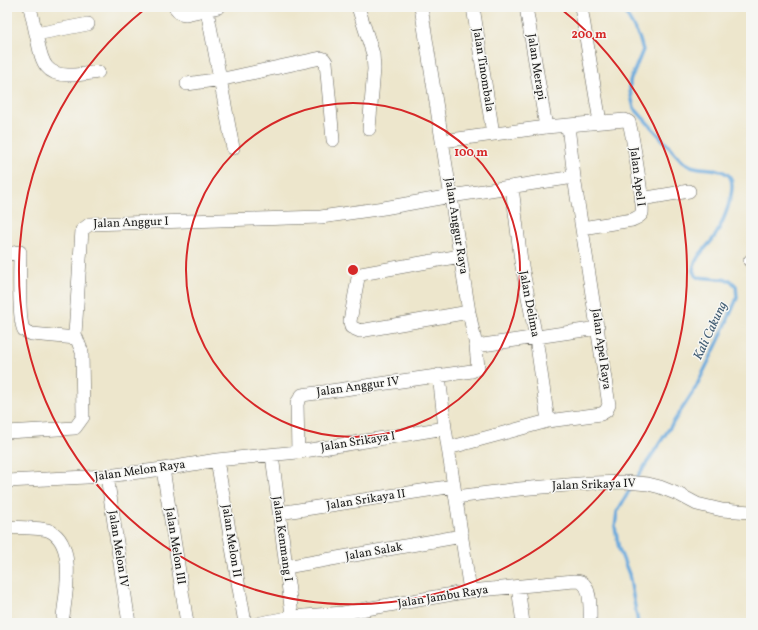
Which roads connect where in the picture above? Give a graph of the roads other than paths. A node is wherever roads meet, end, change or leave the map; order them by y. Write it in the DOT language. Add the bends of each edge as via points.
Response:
graph roads {
  1 [pos="30,7"];
  2 [pos="175,7"];
  3 [pos="358,7"];
  4 [pos="421,7"];
  5 [pos="473,7"];
  6 [pos="526,7"];
  7 [pos="581,7"];
  8 [pos="213,8"];
  9 [pos="88,24"];
  10 [pos="36,34"];
  11 [pos="98,72"];
  12 [pos="220,80"];
  13 [pos="187,84"];
  14 [pos="600,122"];
  15 [pos="568,126"];
  16 [pos="546,127"];
  17 [pos="369,129"];
  18 [pos="493,134"];
  19 [pos="334,140"];
  20 [pos="443,141"];
  21 [pos="233,148"];
  22 [pos="574,177"];
  23 [pos="512,187"];
  24 [pos="689,192"];
  25 [pos="451,196"];
  26 [pos="641,199"];
  27 [pos="582,228"];
  28 [pos="7,254"];
  29 [pos="460,256"];
  30 [pos="469,312"];
  31 [pos="598,328"];
  32 [pos="76,338"];
  33 [pos="536,338"];
  34 [pos="476,346"];
  35 [pos="472,371"];
  36 [pos="439,375"];
  37 [pos="548,421"];
  38 [pos="445,428"];
  39 [pos="7,432"];
  40 [pos="448,448"];
  41 [pos="298,452"];
  42 [pos="272,455"];
  43 [pos="218,460"];
  44 [pos="163,469"];
  45 [pos="107,476"];
  46 [pos="7,481"];
  47 [pos="455,491"];
  48 [pos="751,512"];
  49 [pos="278,513"];
  50 [pos="7,527"];
  51 [pos="462,536"];
  52 [pos="286,567"];
  53 [pos="518,587"];
  54 [pos="470,591"];
  55 [pos="63,616"];
  56 [pos="344,618"];
  57 [pos="293,620"];
  58 [pos="129,623"];
  59 [pos="187,623"];
  60 [pos="245,623"];
  61 [pos="261,623"];
  62 [pos="523,623"];
  63 [pos="590,623"];
  1 -- 10 [label="street"];
  2 -- 8 [label="street" via="180,13 186,14"];
  3 -- 17 [label="street" via="373,54"];
  4 -- 20 [label="street, Jalan Anggur Raya"];
  5 -- 18 [label="street, Jalan Tinombala"];
  6 -- 16 [label="street, Jalan Merapi"];
  7 -- 14 [label="street"];
  8 -- 12 [label="street"];
  9 -- 10 [label="street"];
  10 -- 11 [label="street" via="47,68 53,72 66,75"];
  12 -- 13 [label="street"];
  12 -- 19 [label="street" via="324,59"];
  12 -- 21 [label="street"];
  14 -- 15 [label="street"];
  14 -- 26 [label="street, Jalan Apel I" via="629,122"];
  15 -- 16 [label="street"];
  15 -- 22 [label="street, Jalan Apel Raya"];
  16 -- 18 [label="street"];
  18 -- 20 [label="street"];
  20 -- 25 [label="street, Jalan Anggur Raya"];
  22 -- 23 [label="street, Jalan Anggur I"];
  22 -- 27 [label="street, Jalan Apel Raya"];
  23 -- 25 [label="street, Jalan Anggur I"];
  23 -- 33 [label="street, Jalan Delima" via="521,261"];
  24 -- 26 [label="street"];
  25 -- 29 [label="street, Jalan Anggur Raya"];
  25 -- 32 [label="street, Jalan Anggur I" via="321,217 90,224 82,230 74,334"];
  26 -- 27 [label="street, Jalan Apel I" via="642,213 639,217"];
  27 -- 31 [label="street, Jalan Apel Raya"];
  28 -- 32 [label="street" via="20,252 23,329 32,334"];
  29 -- 30 [label="street, Jalan Anggur Raya"];
  29 -- 30 [label="street" via="361,274 358,278 350,321 351,327 360,331"];
  30 -- 34 [label="street, Jalan Anggur Raya"];
  31 -- 33 [label="street"];
  31 -- 37 [label="street, Jalan Apel Raya" via="609,405 606,411 601,414"];
  32 -- 39 [label="street, Jalan Anggur I" via="82,352 83,380 83,417 76,428"];
  33 -- 34 [label="street"];
  33 -- 37 [label="street, Jalan Delima"];
  34 -- 35 [label="street, Jalan Anggur Raya" via="478,368"];
  35 -- 36 [label="street, Jalan Anggur IV"];
  36 -- 38 [label="street"];
  36 -- 41 [label="street, Jalan Anggur IV" via="302,395 297,403"];
  37 -- 40 [label="street, Jalan Apel Raya"];
  38 -- 40 [label="street"];
  38 -- 41 [label="street, Jalan Srikaya I"];
  40 -- 47 [label="street"];
  41 -- 42 [label="street, Jalan Srikaya I"];
  42 -- 43 [label="street, Jalan Melon Raya"];
  42 -- 49 [label="street, Jalan Kenmang I"];
  43 -- 44 [label="street, Jalan Melon Raya"];
  43 -- 60 [label="street, Jalan Melon II"];
  44 -- 45 [label="street, Jalan Melon Raya"];
  44 -- 59 [label="street, Jalan Melon III"];
  45 -- 46 [label="street, Jalan Melon Raya"];
  45 -- 58 [label="street, Jalan Melon IV"];
  47 -- 48 [label="street, Jalan Srikaya IV" via="626,482 660,487 697,504 722,510"];
  47 -- 49 [label="street, Jalan Srikaya II"];
  47 -- 51 [label="street"];
  49 -- 52 [label="street, Jalan Kenmang I"];
  50 -- 55 [label="street" via="49,530 60,539 65,552 68,579"];
  51 -- 52 [label="street, Jalan Salak"];
  51 -- 54 [label="street"];
  52 -- 57 [label="street, Jalan Kenmang I"];
  53 -- 54 [label="street, Jalan Jambu Raya"];
  53 -- 62 [label="street"];
  53 -- 63 [label="street, Jalan Jambu Raya" via="581,582 587,588 589,596"];
  54 -- 56 [label="street, Jalan Jambu Raya"];
  56 -- 57 [label="street, Jalan Jambu Raya"];
  57 -- 61 [label="street, Jalan Jambu Raya"];
}
